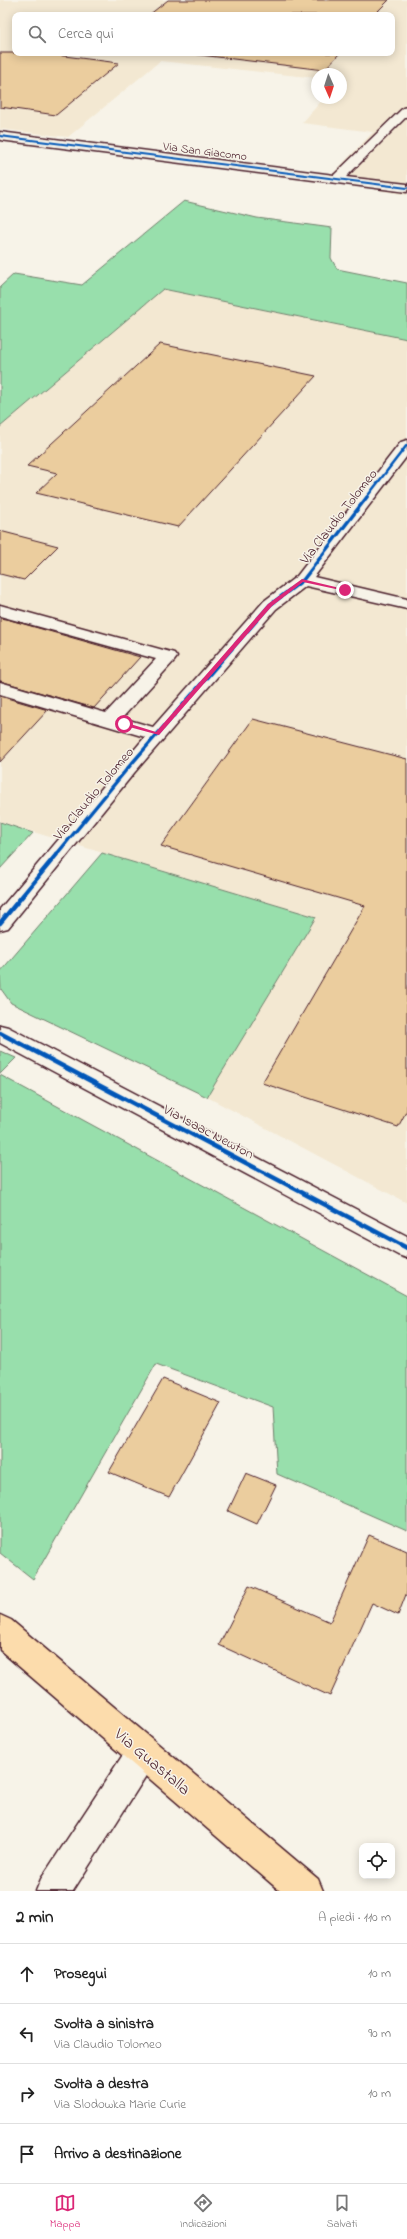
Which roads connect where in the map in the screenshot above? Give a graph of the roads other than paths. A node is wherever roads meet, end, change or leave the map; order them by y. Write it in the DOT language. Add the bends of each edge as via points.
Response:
graph roads {
  1 [pos="407,110"];
  2 [pos="0,136"];
  3 [pos="356,160"];
  4 [pos="275,170"];
  5 [pos="338,178"];
  6 [pos="407,188"];
  7 [pos="407,444"];
  8 [pos="302,580"];
  9 [pos="407,604"];
  10 [pos="0,610"];
  11 [pos="0,688"];
  12 [pos="110,720"];
  13 [pos="157,734"];
  14 [pos="0,922"];
  15 [pos="0,1033"];
  16 [pos="407,1248"];
  17 [pos="0,1630"];
  18 [pos="143,1752"];
  19 [pos="53,1891"];
  20 [pos="306,1891"];
  1 -- 3 [label="street"];
  2 -- 4 [label="street, Via San Giacomo"];
  3 -- 4 [label="street" via="331,167"];
  3 -- 5 [label="street"];
  4 -- 5 [label="street, Via San Giacomo"];
  5 -- 6 [label="street, Via San Giacomo"];
  7 -- 8 [label="street, Via Claudio Tolomeo"];
  8 -- 9 [label="street"];
  8 -- 13 [label="street, Via Claudio Tolomeo" via="270,605"];
  10 -- 12 [label="street" via="168,657"];
  11 -- 12 [label="street"];
  12 -- 13 [label="street"];
  13 -- 14 [label="street, Via Claudio Tolomeo"];
  15 -- 16 [label="street, Via Isaac Newton"];
  17 -- 18 [label="main road, Via Guastalla"];
  18 -- 19 [label="street"];
  18 -- 20 [label="main road, Via Guastalla"];
}
